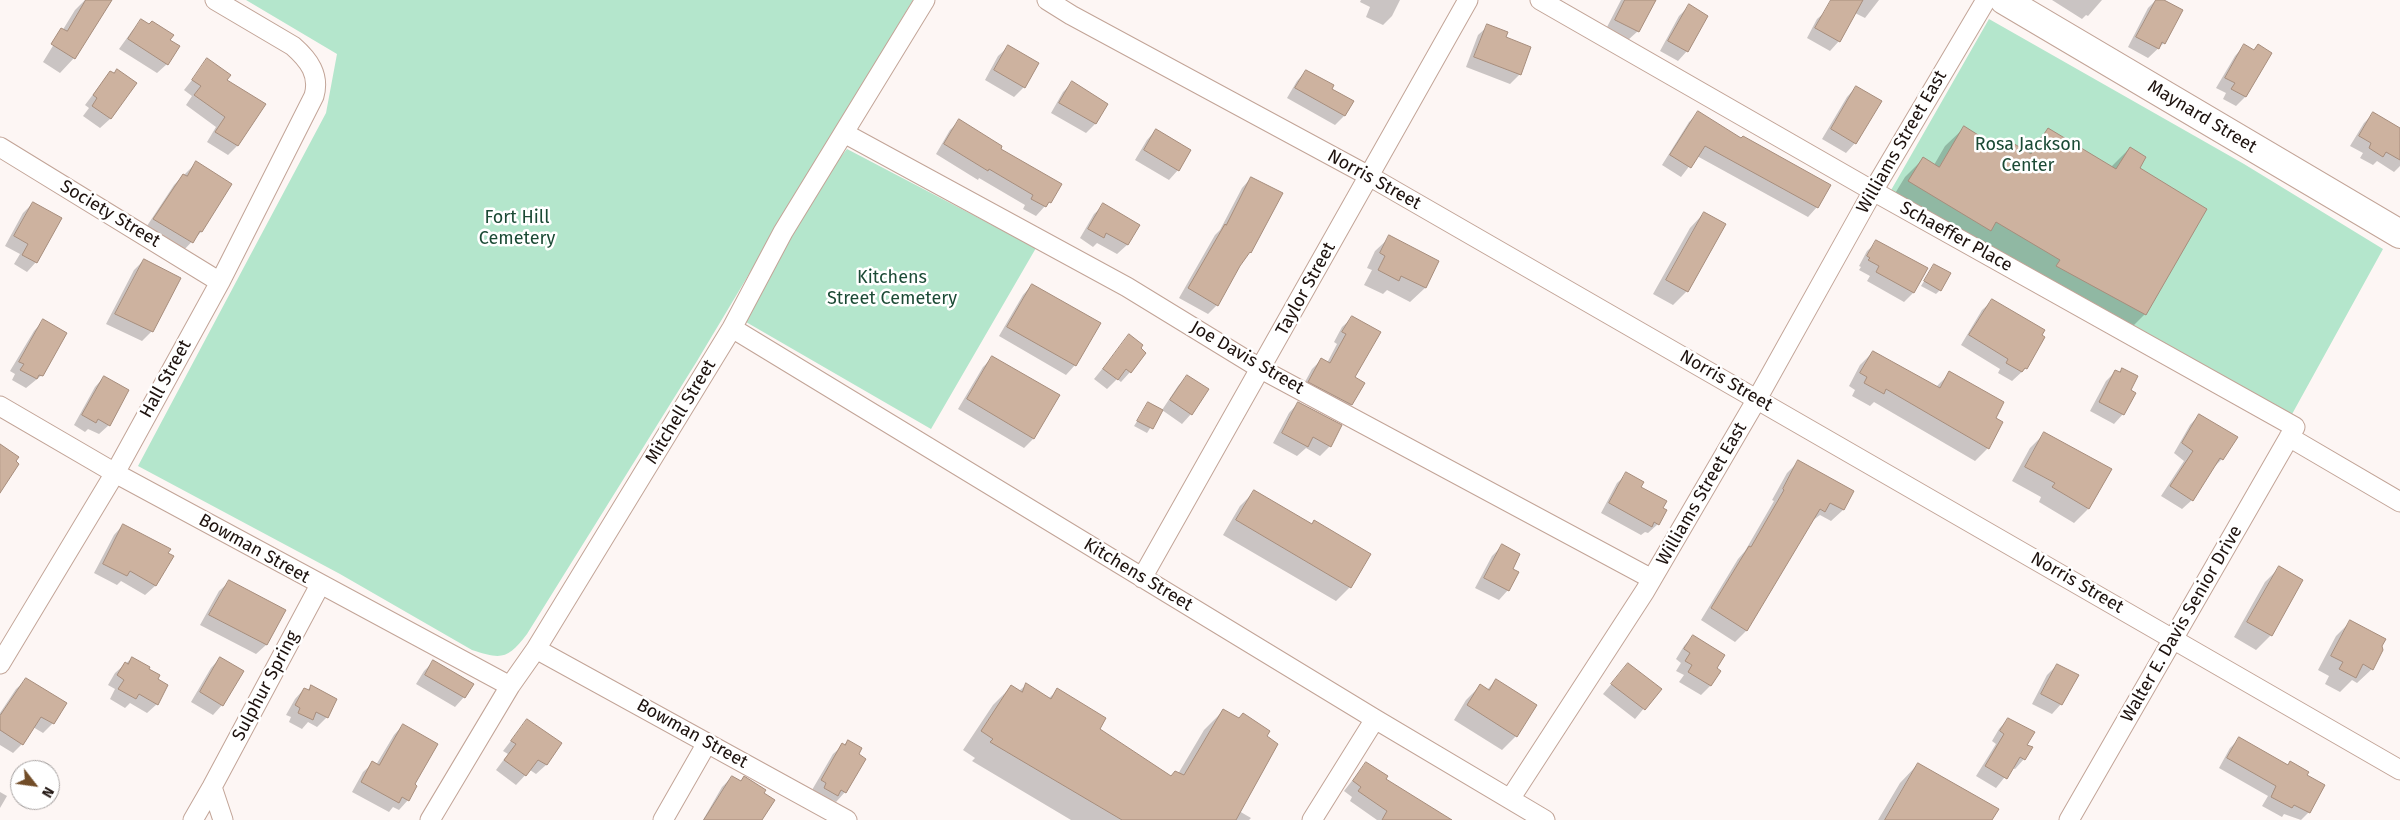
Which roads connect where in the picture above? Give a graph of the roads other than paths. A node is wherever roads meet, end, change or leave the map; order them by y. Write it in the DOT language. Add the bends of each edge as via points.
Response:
graph roads {
  1 [pos="214,0"];
  2 [pos="925,0"];
  3 [pos="1047,0"];
  4 [pos="1468,0"];
  5 [pos="1540,0"];
  6 [pos="1986,0"];
  7 [pos="2004,0"];
  8 [pos="844,133"];
  9 [pos="0,147"];
  10 [pos="1370,176"];
  11 [pos="1873,190"];
  12 [pos="2400,234"];
  13 [pos="220,282"];
  14 [pos="732,328"];
  15 [pos="1261,369"];
  16 [pos="1757,399"];
  17 [pos="0,406"];
  18 [pos="2292,432"];
  19 [pos="115,473"];
  20 [pos="2400,502"];
  21 [pos="1142,578"];
  22 [pos="1652,578"];
  23 [pos="320,585"];
  24 [pos="2174,639"];
  25 [pos="536,649"];
  26 [pos="0,664"];
  27 [pos="510,686"];
  28 [pos="1375,720"];
  29 [pos="707,743"];
  30 [pos="2400,770"];
  31 [pos="212,787"];
  32 [pos="1510,799"];
  33 [pos="193,820"];
  34 [pos="223,820"];
  35 [pos="430,820"];
  36 [pos="663,820"];
  37 [pos="847,820"];
  38 [pos="1312,820"];
  39 [pos="1545,820"];
  40 [pos="2069,820"];
  1 -- 13 [label="street, Hall Street" via="304,55 317,86 309,108"];
  2 -- 8 [label="street, Mitchell Street"];
  3 -- 10 [label="street, Norris Street"];
  4 -- 10 [label="street, Taylor Street"];
  5 -- 11 [label="street, Schaeffer Place"];
  6 -- 11 [label="street, Williams Street East"];
  7 -- 12 [label="street, Maynard Street"];
  8 -- 14 [label="street, Mitchell Street" via="783,232"];
  8 -- 15 [label="street, Joe Davis Street" via="1127,287"];
  9 -- 13 [label="street, Society Street"];
  10 -- 15 [label="street, Taylor Street"];
  10 -- 16 [label="street, Norris Street"];
  11 -- 16 [label="street, Williams Street East"];
  11 -- 18 [label="street, Schaeffer Place"];
  13 -- 19 [label="street, Hall Street"];
  14 -- 21 [label="street, Kitchens Street"];
  14 -- 25 [label="street, Mitchell Street"];
  15 -- 21 [label="street, Taylor Street"];
  15 -- 22 [label="street, Joe Davis Street"];
  16 -- 22 [label="street, Williams Street East"];
  16 -- 24 [label="street, Norris Street"];
  17 -- 19 [label="street, Bowman Street"];
  18 -- 20 [label="street, Schaeffer Place"];
  18 -- 24 [label="street, Walter E. Davis Senior Drive"];
  19 -- 23 [label="street, Bowman Street"];
  19 -- 26 [label="street, Hall Street"];
  21 -- 28 [label="street, Kitchens Street"];
  22 -- 32 [label="street, Williams Street East"];
  23 -- 27 [label="street, Bowman Street"];
  23 -- 31 [label="street, Sulphur Spring"];
  24 -- 30 [label="street, Norris Street"];
  24 -- 40 [label="street, Walter E. Davis Senior Drive"];
  25 -- 27 [label="street, Mitchell Street"];
  25 -- 29 [label="street, Bowman Street"];
  27 -- 35 [label="street, Mitchell Street"];
  28 -- 32 [label="street, Kitchens Street"];
  28 -- 38 [label="street"];
  29 -- 36 [label="street"];
  29 -- 37 [label="street, Bowman Street"];
  31 -- 33 [label="street, Sulphur Spring"];
  31 -- 34 [label="street"];
  32 -- 39 [label="street, Kitchens Street"];
}
